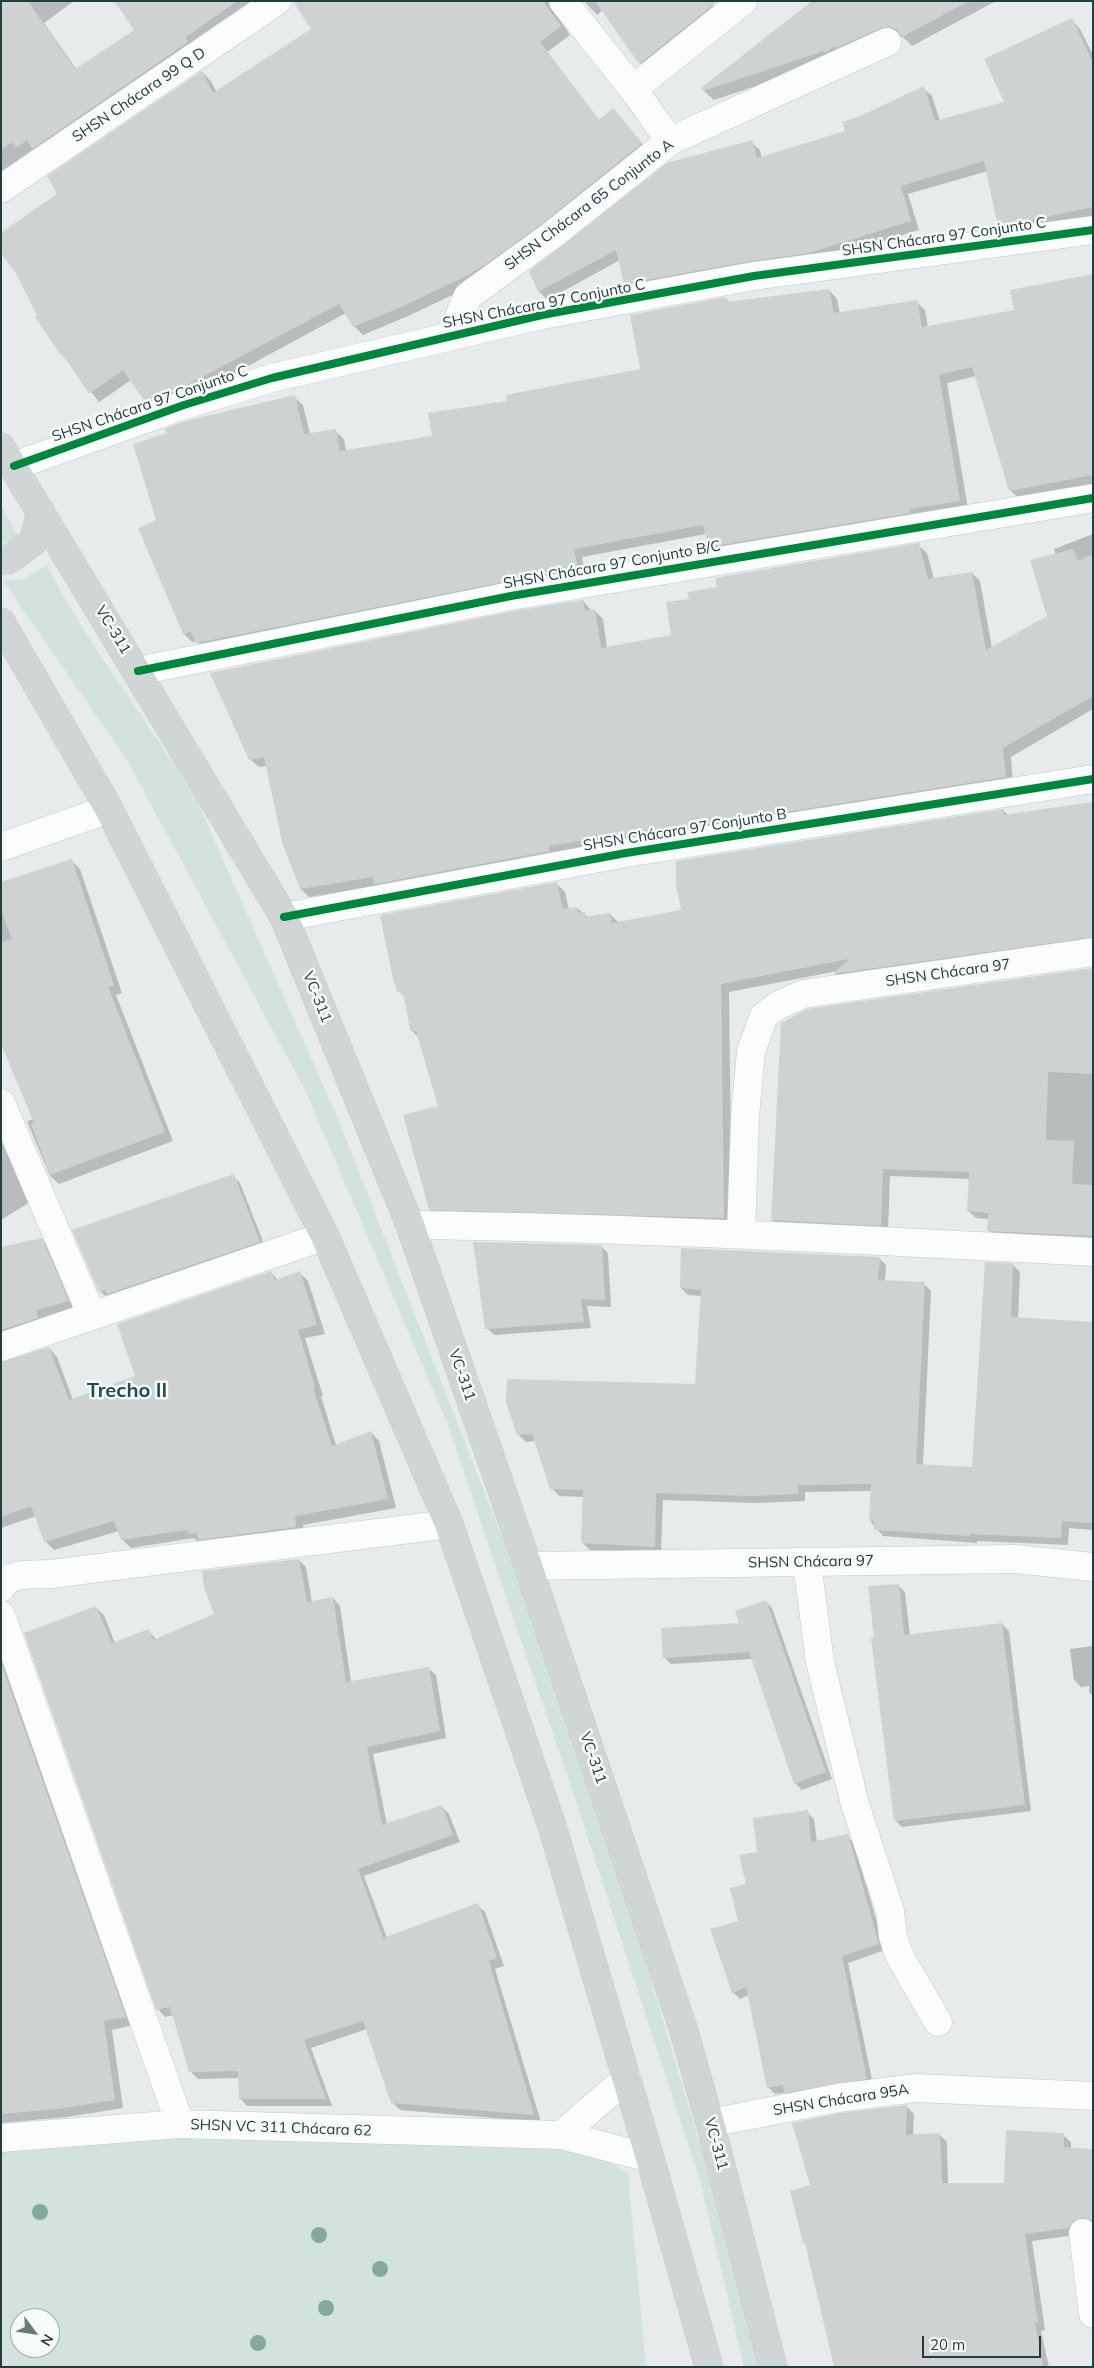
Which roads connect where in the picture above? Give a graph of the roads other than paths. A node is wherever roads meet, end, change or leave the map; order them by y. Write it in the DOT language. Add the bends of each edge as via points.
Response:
graph roads {
  1 [pos="277,1"];
  2 [pos="563,1"];
  3 [pos="743,1"];
  4 [pos="887,42"];
  5 [pos="633,90"];
  6 [pos="670,141"];
  7 [pos="1,189"];
  8 [pos="1093,230"];
  9 [pos="458,334"];
  10 [pos="8,456"];
  11 [pos="1093,498"];
  12 [pos="41,512"];
  13 [pos="1,560"];
  14 [pos="1,622"];
  15 [pos="138,672"];
  16 [pos="1093,779"];
  17 [pos="109,809"];
  18 [pos="1,847"];
  19 [pos="284,917"];
  20 [pos="1093,952"];
  21 [pos="1,1103"];
  22 [pos="410,1225"];
  23 [pos="741,1233"];
  24 [pos="325,1236"];
  25 [pos="1093,1252"];
  26 [pos="92,1316"];
  27 [pos="1,1347"];
  28 [pos="449,1524"];
  29 [pos="807,1563"];
  30 [pos="528,1566"];
  31 [pos="1093,1566"];
  32 [pos="1,1588"];
  33 [pos="1,1615"];
  34 [pos="938,2022"];
  35 [pos="627,2078"];
  36 [pos="1093,2096"];
  37 [pos="710,2123"];
  38 [pos="180,2124"];
  39 [pos="561,2135"];
  40 [pos="1,2138"];
  41 [pos="650,2158"];
  42 [pos="1083,2233"];
  43 [pos="1093,2314"];
  44 [pos="709,2367"];
  45 [pos="773,2367"];
  1 -- 7 [label="street, SHSN Chácara 99 Q D"];
  2 -- 5 [label="street"];
  3 -- 5 [label="street"];
  4 -- 6 [label="street, SHSN Chácara 65 Conjunto A"];
  5 -- 6 [label="street"];
  6 -- 9 [label="street, SHSN Chácara 65 Conjunto A" via="552,235 468,296 459,316"];
  8 -- 9 [label="street, SHSN Chácara 97 Conjunto C" via="754,276"];
  9 -- 10 [label="street, SHSN Chácara 97 Conjunto C" via="272,378"];
  10 -- 12 [label="main road, VC-311"];
  11 -- 15 [label="street, SHSN Chácara 97 Conjunto B/C" via="511,596"];
  12 -- 13 [label="main road" via="33,542 8,560"];
  12 -- 15 [label="main road, VC-311"];
  14 -- 17 [label="main road"];
  15 -- 19 [label="main road, VC-311"];
  16 -- 19 [label="street, SHSN Chácara 97 Conjunto B" via="626,853"];
  17 -- 18 [label="street"];
  17 -- 24 [label="main road"];
  19 -- 22 [label="main road, VC-311"];
  20 -- 23 [label="street, SHSN Chácara 97" via="803,994 764,1016 751,1051"];
  21 -- 26 [label="street"];
  22 -- 23 [label="street"];
  22 -- 30 [label="main road, VC-311"];
  23 -- 25 [label="street"];
  24 -- 26 [label="street"];
  24 -- 28 [label="main road"];
  26 -- 27 [label="street"];
  28 -- 32 [label="street" via="25,1575 9,1578"];
  28 -- 35 [label="main road" via="552,1826"];
  29 -- 30 [label="street, SHSN Chácara 97"];
  29 -- 31 [label="street, SHSN Chácara 97" via="1015,1559"];
  29 -- 34 [label="street" via="820,1662 855,1804 890,1911 898,1955"];
  30 -- 37 [label="main road, VC-311" via="683,2028"];
  33 -- 38 [label="street"];
  35 -- 39 [label="street"];
  35 -- 41 [label="main road"];
  36 -- 37 [label="street, SHSN Chácara 95A" via="916,2088 838,2098"];
  37 -- 45 [label="main road, VC-311"];
  38 -- 39 [label="street, SHSN VC 311 Chácara 62"];
  38 -- 40 [label="street, SHSN VC 311 Chácara 62"];
  39 -- 41 [label="street, SHSN VC 311 Chácara 62"];
  41 -- 44 [label="main road"];
  42 -- 43 [label="street"];
}
